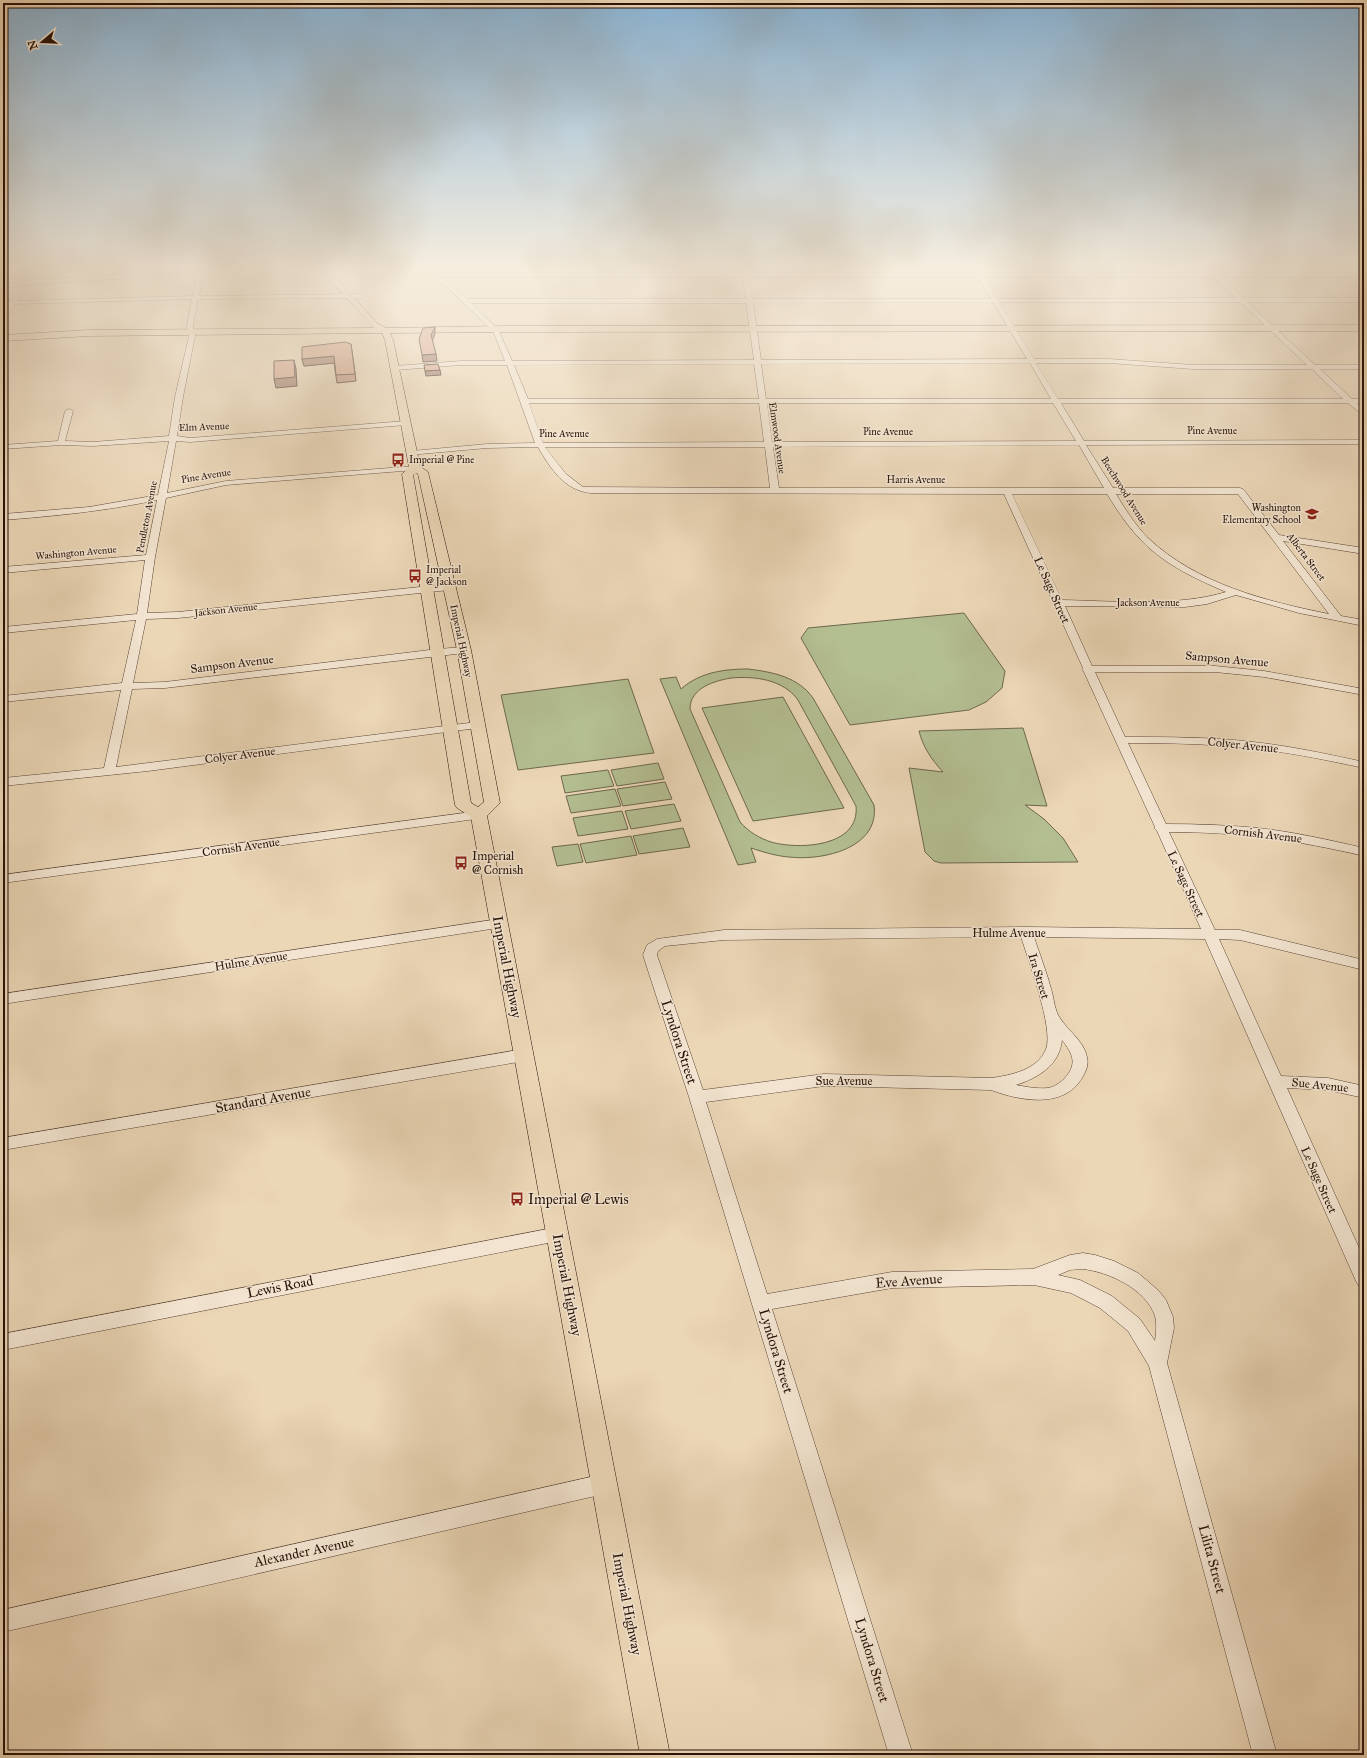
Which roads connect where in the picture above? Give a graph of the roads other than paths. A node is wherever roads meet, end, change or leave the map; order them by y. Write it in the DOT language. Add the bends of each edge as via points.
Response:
graph roads {
  1 [pos="188,351"];
  2 [pos="391,351"];
  3 [pos="505,351"];
  4 [pos="756,351"];
  5 [pos="1026,351"];
  6 [pos="1296,351"];
  7 [pos="1033,362"];
  8 [pos="510,363"];
  9 [pos="757,363"];
  10 [pos="1314,367"];
  11 [pos="1364,367"];
  12 [pos="395,368"];
  13 [pos="525,401"];
  14 [pos="762,401"];
  15 [pos="1057,401"];
  16 [pos="1350,401"];
  17 [pos="1364,401"];
  18 [pos="70,411"];
  19 [pos="1364,414"];
  20 [pos="406,423"];
  21 [pos="173,438"];
  22 [pos="1082,442"];
  23 [pos="1364,442"];
  24 [pos="61,443"];
  25 [pos="768,444"];
  26 [pos="540,445"];
  27 [pos="3,447"];
  28 [pos="412,453"];
  29 [pos="414,468"];
  30 [pos="775,491"];
  31 [pos="1007,491"];
  32 [pos="1111,491"];
  33 [pos="1240,491"];
  34 [pos="162,496"];
  35 [pos="3,517"];
  36 [pos="1278,538"];
  37 [pos="1364,551"];
  38 [pos="150,557"];
  39 [pos="3,570"];
  40 [pos="449,587"];
  41 [pos="427,589"];
  42 [pos="1237,592"];
  43 [pos="1058,603"];
  44 [pos="142,616"];
  45 [pos="1338,619"];
  46 [pos="1364,623"];
  47 [pos="3,630"];
  48 [pos="464,650"];
  49 [pos="438,652"];
  50 [pos="1087,669"];
  51 [pos="127,686"];
  52 [pos="1364,692"];
  53 [pos="3,699"];
  54 [pos="477,725"];
  55 [pos="451,729"];
  56 [pos="1120,740"];
  57 [pos="1364,765"];
  58 [pos="109,770"];
  59 [pos="3,782"];
  60 [pos="479,815"];
  61 [pos="1160,828"];
  62 [pos="1364,852"];
  63 [pos="3,879"];
  64 [pos="499,924"];
  65 [pos="1026,932"];
  66 [pos="1210,934"];
  67 [pos="652,948"];
  68 [pos="1364,965"];
  69 [pos="3,999"];
  70 [pos="1053,1020"];
  71 [pos="524,1056"];
  72 [pos="1044,1063"];
  73 [pos="1275,1082"];
  74 [pos="992,1084"];
  75 [pos="1069,1086"];
  76 [pos="1364,1092"];
  77 [pos="697,1097"];
  78 [pos="3,1144"];
  79 [pos="558,1234"];
  80 [pos="1130,1276"];
  81 [pos="1034,1277"];
  82 [pos="1364,1279"];
  83 [pos="1106,1302"];
  84 [pos="761,1303"];
  85 [pos="3,1342"];
  86 [pos="1158,1362"];
  87 [pos="604,1484"];
  88 [pos="3,1621"];
  89 [pos="655,1755"];
  90 [pos="901,1755"];
  91 [pos="1265,1755"];
  1 -- 21 [label="street, Pendleton Avenue"];
  2 -- 12 [label="main road, Imperial Highway"];
  3 -- 8 [label="street, Harris Avenue"];
  4 -- 9 [label="street, Elmwood Avenue"];
  5 -- 7 [label="street, Beechwood Avenue"];
  6 -- 10 [label="street"];
  7 -- 9 [label="street"];
  7 -- 10 [label="street" via="1109,361 1193,367"];
  7 -- 15 [label="street, Beechwood Avenue"];
  8 -- 9 [label="street"];
  8 -- 12 [label="street" via="461,363"];
  8 -- 13 [label="street, Harris Avenue"];
  9 -- 14 [label="street, Elmwood Avenue"];
  10 -- 11 [label="street"];
  10 -- 16 [label="street"];
  12 -- 20 [label="main road, Imperial Highway"];
  13 -- 14 [label="street"];
  13 -- 26 [label="street, Harris Avenue"];
  14 -- 15 [label="street"];
  14 -- 25 [label="street, Elmwood Avenue"];
  15 -- 16 [label="street"];
  15 -- 22 [label="street, Beechwood Avenue"];
  16 -- 17 [label="street"];
  16 -- 19 [label="street"];
  18 -- 24 [label="street"];
  20 -- 21 [label="street, Elm Avenue" via="198,439"];
  20 -- 28 [label="main road, Imperial Highway"];
  21 -- 24 [label="street, Elm Avenue" via="93,444"];
  21 -- 34 [label="street, Pendleton Avenue"];
  22 -- 23 [label="street, Pine Avenue"];
  22 -- 25 [label="street, Pine Avenue"];
  22 -- 32 [label="street, Beechwood Avenue"];
  24 -- 27 [label="street, Elm Avenue"];
  25 -- 26 [label="street, Pine Avenue"];
  25 -- 30 [label="street, Elmwood Avenue"];
  26 -- 28 [label="street, Pine Avenue" via="487,446"];
  26 -- 30 [label="street, Harris Avenue" via="572,484 592,491"];
  28 -- 29 [label="main road, Imperial Highway"];
  29 -- 34 [label="street, Pine Avenue" via="226,483"];
  29 -- 40 [label="main road, Imperial Highway" via="423,472"];
  29 -- 41 [label="main road, Imperial Highway" via="407,474"];
  30 -- 31 [label="street, Harris Avenue"];
  31 -- 32 [label="street, Harris Avenue"];
  31 -- 43 [label="street, Le Sage Street"];
  32 -- 33 [label="street, Harris Avenue"];
  32 -- 42 [label="street, Beechwood Avenue" via="1132,527 1157,550 1194,574"];
  33 -- 36 [label="street, Alberta Street"];
  34 -- 35 [label="street, Pine Avenue" via="84,510"];
  34 -- 38 [label="street, Pendleton Avenue"];
  36 -- 37 [label="street"];
  36 -- 45 [label="street, Alberta Street"];
  38 -- 39 [label="street, Washington Avenue"];
  38 -- 44 [label="street, Pendleton Avenue"];
  40 -- 41 [label="street, Jackson Avenue"];
  40 -- 48 [label="main road, Imperial Highway"];
  41 -- 44 [label="street, Jackson Avenue" via="178,616"];
  41 -- 49 [label="main road, Imperial Highway"];
  42 -- 43 [label="street, Jackson Avenue" via="1207,601 1185,604"];
  42 -- 45 [label="street, Beechwood Avenue"];
  43 -- 50 [label="street, Le Sage Street"];
  44 -- 47 [label="street, Jackson Avenue"];
  44 -- 51 [label="street, Pendleton Avenue"];
  45 -- 46 [label="street, Beechwood Avenue"];
  48 -- 49 [label="street, Sampson Avenue"];
  48 -- 54 [label="main road, Imperial Highway"];
  49 -- 51 [label="street, Sampson Avenue" via="165,685"];
  49 -- 55 [label="main road, Imperial Highway"];
  50 -- 52 [label="street, Sampson Avenue" via="1216,669 1264,674"];
  50 -- 56 [label="street, Le Sage Street"];
  51 -- 53 [label="street, Sampson Avenue"];
  51 -- 58 [label="street, Pendleton Avenue"];
  54 -- 55 [label="street, Colyer Avenue"];
  54 -- 60 [label="main road, Imperial Highway" via="492,803"];
  55 -- 58 [label="street, Colyer Avenue"];
  55 -- 60 [label="main road, Imperial Highway" via="463,804"];
  56 -- 57 [label="street, Colyer Avenue" via="1197,740 1245,744"];
  56 -- 61 [label="street, Le Sage Street"];
  58 -- 59 [label="street, Colyer Avenue"];
  60 -- 63 [label="street, Cornish Avenue"];
  60 -- 64 [label="main road, Imperial Highway"];
  61 -- 62 [label="street, Cornish Avenue" via="1260,832"];
  61 -- 66 [label="street, Le Sage Street"];
  64 -- 69 [label="street, Hulme Avenue"];
  64 -- 71 [label="main road, Imperial Highway"];
  65 -- 66 [label="street, Hulme Avenue"];
  65 -- 67 [label="street, Hulme Avenue" via="724,935 662,942"];
  65 -- 70 [label="street, Ira Street"];
  66 -- 68 [label="street, Hulme Avenue" via="1240,936"];
  66 -- 73 [label="street, Le Sage Street"];
  67 -- 77 [label="street, Lyndora Street" via="650,955"];
  70 -- 72 [label="street, Ira Street" via="1056,1035 1054,1048"];
  70 -- 75 [label="street, Ira Street" via="1080,1056 1078,1072"];
  71 -- 78 [label="street, Standard Avenue"];
  71 -- 79 [label="main road, Imperial Highway"];
  72 -- 74 [label="street, Sue Avenue" via="1030,1075 1015,1081"];
  73 -- 76 [label="street, Sue Avenue" via="1328,1084"];
  73 -- 82 [label="street, Le Sage Street"];
  74 -- 75 [label="street, Sue Avenue" via="1021,1092 1046,1095"];
  74 -- 77 [label="street, Sue Avenue" via="824,1080"];
  77 -- 84 [label="street, Lyndora Street"];
  79 -- 85 [label="street, Lewis Road"];
  79 -- 87 [label="main road, Imperial Highway"];
  80 -- 81 [label="street, Eve Avenue" via="1104,1265 1082,1261 1062,1265"];
  80 -- 86 [label="street, Lilita Street" via="1155,1300 1164,1318 1164,1339"];
  81 -- 83 [label="street, Eve Avenue" via="1074,1286"];
  81 -- 84 [label="street, Eve Avenue" via="892,1280"];
  83 -- 86 [label="street, Lilita Street" via="1134,1325"];
  84 -- 90 [label="street, Lyndora Street"];
  86 -- 91 [label="street, Lilita Street"];
  87 -- 88 [label="street, Alexander Avenue" via="439,1523 181,1578"];
  87 -- 89 [label="main road, Imperial Highway"];
}
